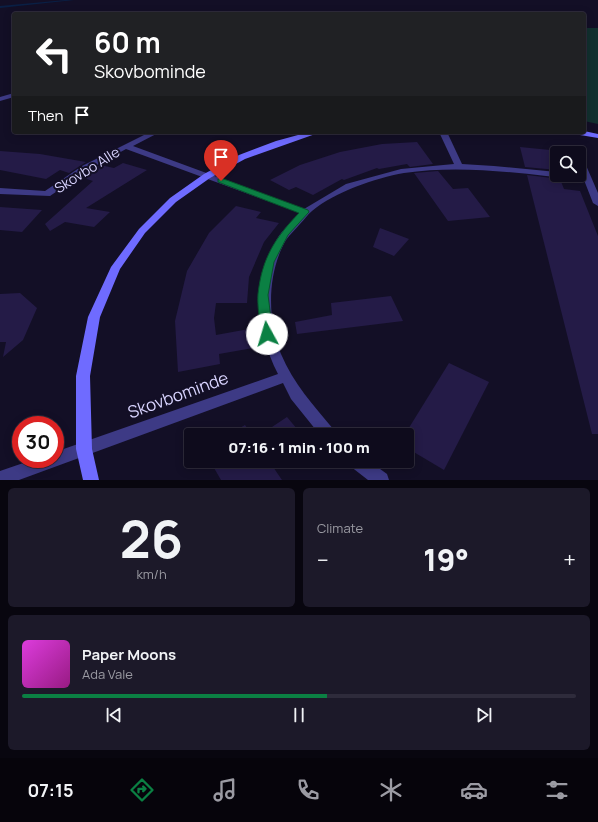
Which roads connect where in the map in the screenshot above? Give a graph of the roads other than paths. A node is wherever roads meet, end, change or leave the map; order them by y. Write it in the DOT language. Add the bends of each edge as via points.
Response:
graph roads {
  1 [pos="12,96"];
  2 [pos="0,99"];
  3 [pos="152,134"];
  4 [pos="309,134"];
  5 [pos="444,134"];
  6 [pos="586,134"];
  7 [pos="598,136"];
  8 [pos="126,146"];
  9 [pos="459,167"];
  10 [pos="207,176"];
  11 [pos="587,178"];
  12 [pos="0,191"];
  13 [pos="598,203"];
  14 [pos="305,212"];
  15 [pos="285,377"];
  16 [pos="322,428"];
  17 [pos="84,449"];
  18 [pos="365,468"];
  19 [pos="0,478"];
  20 [pos="91,480"];
  21 [pos="381,480"];
  1 -- 2 [label="street"];
  3 -- 8 [label="street, Skovbo Alle"];
  4 -- 10 [label="street" via="279,142 242,157"];
  5 -- 9 [label="street"];
  6 -- 7 [label="street"];
  8 -- 10 [label="street, Skovbo Alle"];
  8 -- 12 [label="street, Skovbo Alle" via="85,168 47,194"];
  9 -- 11 [label="street"];
  9 -- 14 [label="street" via="401,171 374,177 325,197"];
  10 -- 14 [label="street"];
  10 -- 17 [label="street" via="173,200 142,231 115,269 94,317 82,376"];
  11 -- 13 [label="street"];
  14 -- 15 [label="street" via="284,234 269,262 263,295 267,334"];
  15 -- 16 [label="street" via="312,418"];
  15 -- 17 [label="street, Skovbominde"];
  17 -- 19 [label="street"];
  17 -- 20 [label="street"];
  18 -- 21 [label="street"];
}
